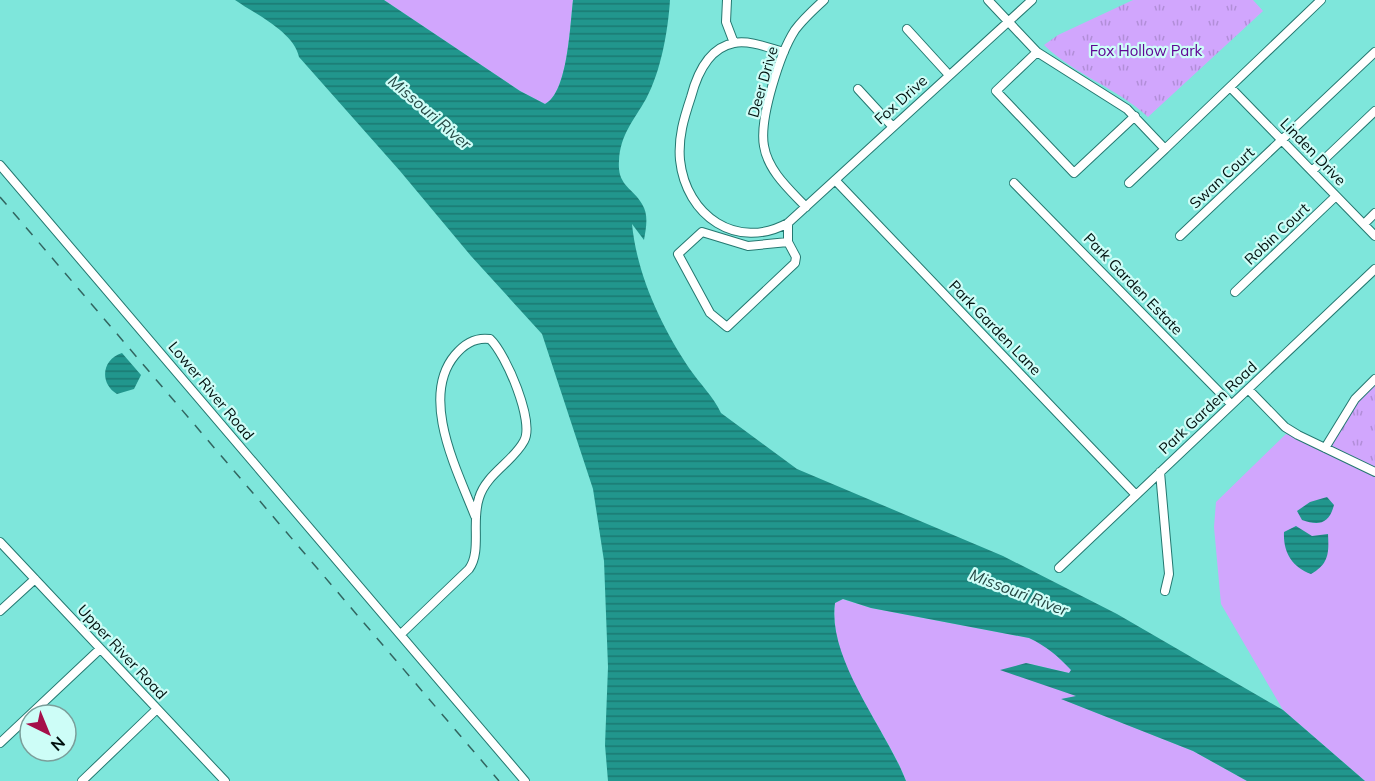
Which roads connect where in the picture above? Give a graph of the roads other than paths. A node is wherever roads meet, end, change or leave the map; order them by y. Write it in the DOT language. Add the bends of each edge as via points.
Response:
graph roads {
  1 [pos="726,0"];
  2 [pos="824,0"];
  3 [pos="988,0"];
  4 [pos="1032,0"];
  5 [pos="1321,0"];
  6 [pos="1009,22"];
  7 [pos="907,29"];
  8 [pos="734,43"];
  9 [pos="784,52"];
  10 [pos="1037,52"];
  11 [pos="1375,52"];
  12 [pos="949,75"];
  13 [pos="1231,88"];
  14 [pos="858,89"];
  15 [pos="1375,111"];
  16 [pos="1135,117"];
  17 [pos="892,126"];
  18 [pos="1283,141"];
  19 [pos="1165,149"];
  20 [pos="0,165"];
  21 [pos="1312,171"];
  22 [pos="835,180"];
  23 [pos="1014,183"];
  24 [pos="1129,183"];
  25 [pos="1336,196"];
  26 [pos="806,207"];
  27 [pos="1375,213"];
  28 [pos="788,223"];
  29 [pos="1364,224"];
  30 [pos="1180,236"];
  31 [pos="1375,236"];
  32 [pos="788,242"];
  33 [pos="1375,269"];
  34 [pos="1235,292"];
  35 [pos="1375,379"];
  36 [pos="1248,388"];
  37 [pos="1232,404"];
  38 [pos="1325,448"];
  39 [pos="1374,470"];
  40 [pos="1160,472"];
  41 [pos="1136,495"];
  42 [pos="475,516"];
  43 [pos="0,542"];
  44 [pos="1059,568"];
  45 [pos="35,579"];
  46 [pos="1165,591"];
  47 [pos="0,611"];
  48 [pos="401,634"];
  49 [pos="100,649"];
  50 [pos="157,709"];
  51 [pos="0,743"];
  52 [pos="82,781"];
  53 [pos="225,781"];
  54 [pos="525,781"];
  1 -- 8 [label="street" via="726,21"];
  2 -- 9 [label="street, Deer Drive" via="804,18"];
  3 -- 6 [label="street"];
  4 -- 6 [label="street, Fox Drive"];
  5 -- 13 [label="street"];
  6 -- 10 [label="street"];
  6 -- 12 [label="street, Fox Drive"];
  7 -- 12 [label="street"];
  8 -- 9 [label="street"];
  8 -- 28 [label="street, Fox Drive" via="705,61 697,77 680,132 684,179 702,211 725,228 761,233"];
  9 -- 26 [label="street, Deer Drive" via="764,123 764,147 771,166"];
  10 -- 16 [label="street"];
  10 -- 16 [label="street" via="996,91 1074,173"];
  11 -- 18 [label="street, Swan Court"];
  12 -- 17 [label="street, Fox Drive"];
  13 -- 18 [label="street, Linden Drive"];
  13 -- 19 [label="street"];
  14 -- 17 [label="street"];
  15 -- 21 [label="street"];
  16 -- 19 [label="street"];
  17 -- 22 [label="street, Fox Drive"];
  18 -- 21 [label="street, Linden Drive"];
  18 -- 30 [label="street, Swan Court"];
  19 -- 24 [label="street"];
  20 -- 48 [label="street, Lower River Road"];
  21 -- 25 [label="street, Linden Drive"];
  22 -- 26 [label="street, Fox Drive"];
  22 -- 41 [label="street, Park Garden Lane"];
  23 -- 37 [label="street, Park Garden Estate"];
  25 -- 29 [label="street, Linden Drive"];
  25 -- 34 [label="street, Robin Court"];
  26 -- 28 [label="street, Fox Drive"];
  27 -- 29 [label="street"];
  28 -- 32 [label="street"];
  29 -- 31 [label="street, Linden Drive"];
  32 -- 32 [label="street" via="796,257 792,268 727,327 710,313 678,254 702,232 748,246"];
  33 -- 36 [label="street, Park Garden Road"];
  35 -- 38 [label="street" via="1355,399"];
  36 -- 37 [label="street, Park Garden Road"];
  36 -- 38 [label="street" via="1285,427"];
  37 -- 40 [label="street, Park Garden Road"];
  38 -- 39 [label="street"];
  40 -- 41 [label="street, Park Garden Road"];
  40 -- 46 [label="street" via="1169,574"];
  41 -- 44 [label="street, Park Garden Road"];
  42 -- 42 [label="street" via="480,492 525,440 528,427 504,358 490,339 479,338 460,349 446,366 440,382 443,429"];
  42 -- 48 [label="street" via="476,559"];
  43 -- 45 [label="street, Upper River Road"];
  45 -- 47 [label="street"];
  45 -- 49 [label="street, Upper River Road"];
  48 -- 54 [label="street, Lower River Road"];
  49 -- 50 [label="street, Upper River Road"];
  49 -- 51 [label="street"];
  50 -- 52 [label="street"];
  50 -- 53 [label="street, Upper River Road"];
}
